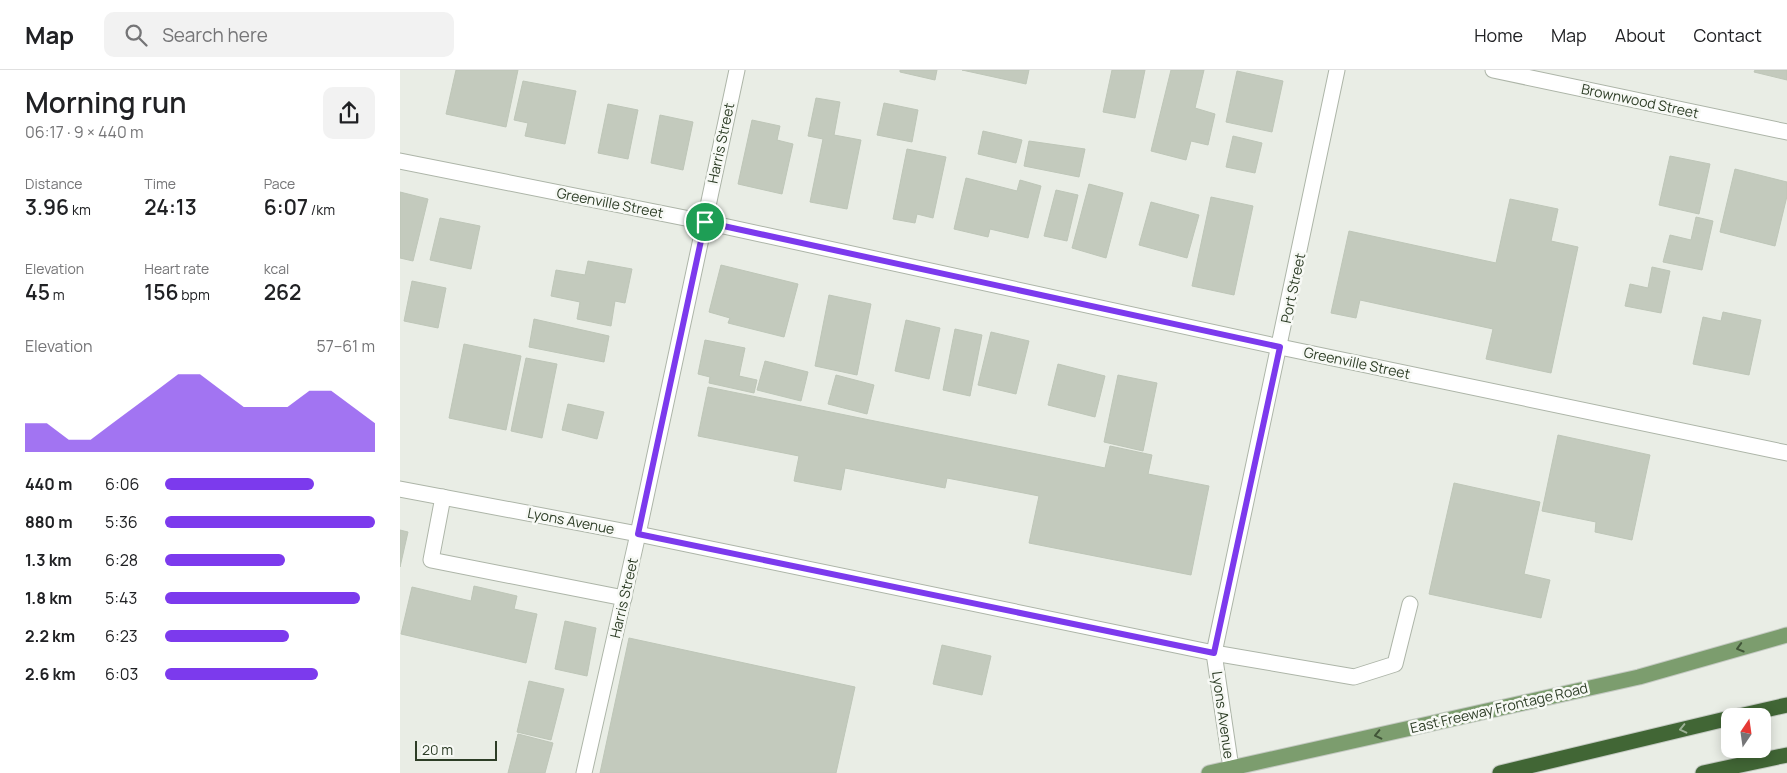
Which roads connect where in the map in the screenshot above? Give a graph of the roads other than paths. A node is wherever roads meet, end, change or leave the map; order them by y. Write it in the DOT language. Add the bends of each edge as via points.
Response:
graph roads {
  1 [pos="736,70"];
  2 [pos="1337,70"];
  3 [pos="1493,70"];
  4 [pos="1787,132"];
  5 [pos="400,160"];
  6 [pos="705,222"];
  7 [pos="1280,347"];
  8 [pos="1787,453"];
  9 [pos="400,489"];
  10 [pos="443,498"];
  11 [pos="638,534"];
  12 [pos="624,598"];
  13 [pos="1410,604"];
  14 [pos="1787,635"];
  15 [pos="1214,653"];
  16 [pos="1787,705"];
  17 [pos="1771,709"];
  18 [pos="1721,720"];
  19 [pos="1787,755"];
  20 [pos="1231,768"];
  21 [pos="584,773"];
  22 [pos="1209,773"];
  23 [pos="1500,773"];
  24 [pos="1703,773"];
  1 -- 6 [label="street, Harris Street"];
  2 -- 7 [label="street, Port Street"];
  3 -- 4 [label="street, Brownwood Street"];
  5 -- 6 [label="street, Greenville Street"];
  6 -- 7 [label="street, Greenville Street"];
  6 -- 11 [label="street, Harris Street"];
  7 -- 8 [label="street, Greenville Street"];
  7 -- 15 [label="street, Port Street"];
  9 -- 10 [label="street, Lyons Avenue"];
  10 -- 11 [label="street, Lyons Avenue"];
  10 -- 12 [label="street" via="431,560"];
  11 -- 12 [label="street, Harris Street"];
  11 -- 15 [label="street, Lyons Avenue"];
  12 -- 21 [label="street, Harris Street"];
  13 -- 15 [label="street" via="1395,664 1354,677"];
  14 -- 20 [label="main road, East Freeway Frontage Road, one-way" via="1639,677"];
  15 -- 20 [label="street, Lyons Avenue"];
  16 -- 17 [label="highway"];
  18 -- 23 [label="highway, one-way"];
  19 -- 24 [label="highway"];
  20 -- 22 [label="main road, East Freeway Frontage Road"];
}
